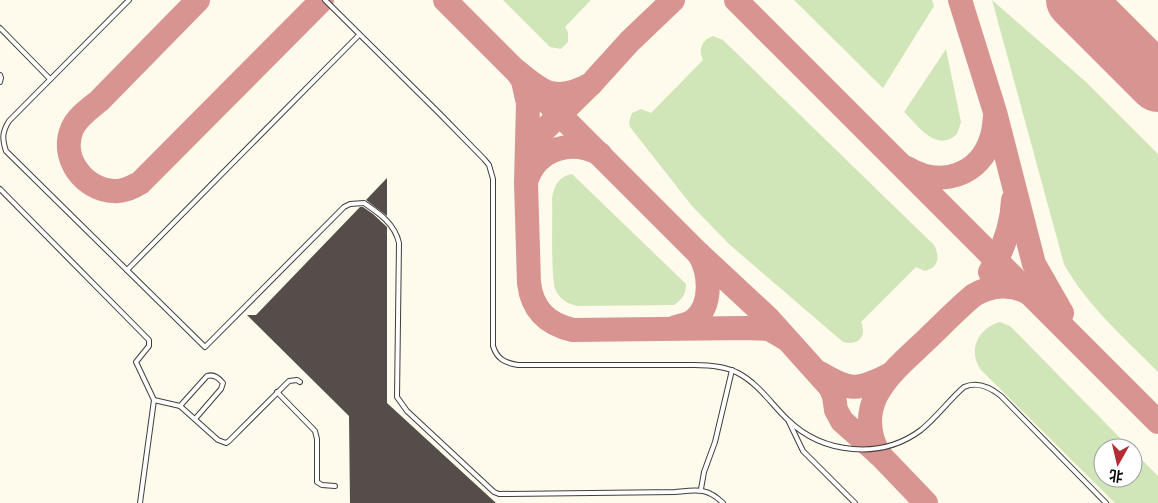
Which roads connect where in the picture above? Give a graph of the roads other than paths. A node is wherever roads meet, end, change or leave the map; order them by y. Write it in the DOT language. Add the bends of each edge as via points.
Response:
graph roads {
  1 [pos="129,0"];
  2 [pos="325,0"];
  3 [pos="0,28"];
  4 [pos="359,34"];
  5 [pos="0,75"];
  6 [pos="50,79"];
  7 [pos="0,82"];
  8 [pos="0,189"];
  9 [pos="127,270"];
  10 [pos="732,370"];
  11 [pos="300,382"];
  12 [pos="277,392"];
  13 [pos="154,400"];
  14 [pos="180,406"];
  15 [pos="195,419"];
  16 [pos="788,420"];
  17 [pos="335,486"];
  18 [pos="701,489"];
  19 [pos="140,503"];
  20 [pos="723,503"];
  21 [pos="855,503"];
  22 [pos="1106,503"];
  1 -- 6 [label="lane"];
  2 -- 4 [label="lane"];
  3 -- 6 [label="lane"];
  4 -- 9 [label="lane"];
  4 -- 10 [label="lane" via="489,166 493,179 493,346 498,357 508,364 518,365 694,365"];
  5 -- 7 [label="lane"];
  6 -- 9 [label="lane" via="8,121 2,141 6,151"];
  8 -- 13 [label="lane" via="148,337 149,346 136,362"];
  9 -- 18 [label="lane" via="205,347 344,208 364,203 391,225 399,243 398,397 407,411 494,492 675,492"];
  10 -- 16 [label="lane" via="752,383"];
  10 -- 18 [label="lane"];
  11 -- 12 [label="lane" via="289,381"];
  12 -- 15 [label="lane" via="226,443 218,440"];
  12 -- 17 [label="lane" via="315,431 317,482"];
  13 -- 14 [label="lane"];
  13 -- 19 [label="lane"];
  14 -- 15 [label="lane"];
  14 -- 15 [label="lane" via="207,376 221,381 221,389"];
  16 -- 21 [label="lane" via="803,451"];
  16 -- 22 [label="lane" via="810,437 830,445 856,449 883,447 921,430 964,387 979,384 1001,396"];
  18 -- 20 [label="lane"];
}
